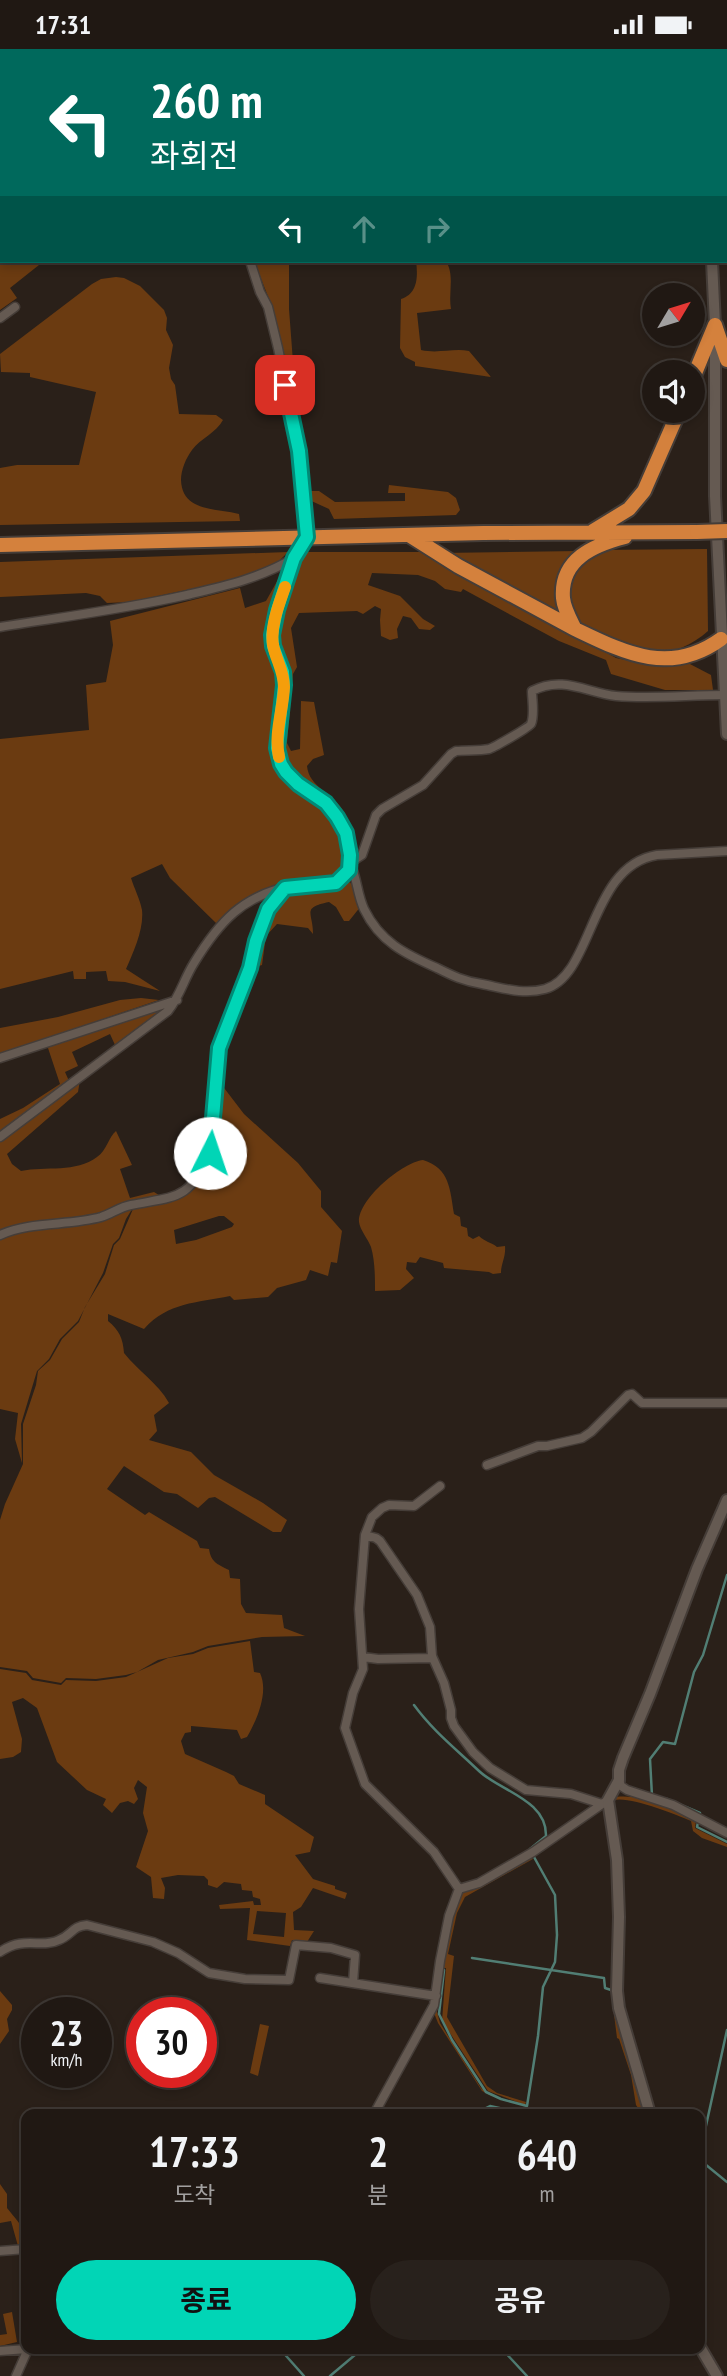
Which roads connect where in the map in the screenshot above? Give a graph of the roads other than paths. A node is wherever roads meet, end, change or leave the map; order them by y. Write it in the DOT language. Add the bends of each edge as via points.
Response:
graph roads {
  1 [pos="251,263"];
  2 [pos="712,263"];
  3 [pos="15,307"];
  4 [pos="0,318"];
  5 [pos="715,325"];
  6 [pos="700,360"];
  7 [pos="727,360"];
  8 [pos="674,423"];
  9 [pos="593,531"];
  10 [pos="727,531"];
  11 [pos="646,532"];
  12 [pos="409,535"];
  13 [pos="307,537"];
  14 [pos="0,545"];
  15 [pos="294,558"];
  16 [pos="0,627"];
  17 [pos="575,629"];
  18 [pos="723,646"];
  19 [pos="725,695"];
  20 [pos="727,734"];
  21 [pos="727,851"];
  22 [pos="350,863"];
  23 [pos="285,888"];
  24 [pos="177,1000"];
  25 [pos="0,1058"];
  26 [pos="0,1137"];
  27 [pos="0,1235"];
  28 [pos="727,1403"];
  29 [pos="487,1465"];
  30 [pos="440,1486"];
  31 [pos="727,1500"];
  32 [pos="365,1535"];
  33 [pos="363,1657"];
  34 [pos="432,1658"];
  35 [pos="619,1780"];
  36 [pos="605,1802"];
  37 [pos="727,1833"];
  38 [pos="459,1889"];
  39 [pos="0,1951"];
  40 [pos="320,1978"];
  41 [pos="353,1983"];
  42 [pos="436,1996"];
  43 [pos="377,2109"];
  44 [pos="649,2109"];
  45 [pos="21,2249"];
  46 [pos="0,2251"];
  47 [pos="21,2350"];
  48 [pos="0,2351"];
  49 [pos="26,2354"];
  50 [pos="704,2354"];
  51 [pos="16,2376"];
  52 [pos="717,2376"];
  1 -- 13 [label="street" via="278,348 299,451"];
  2 -- 5 [label="street"];
  3 -- 4 [label="street"];
  5 -- 6 [label="highway"];
  5 -- 7 [label="highway"];
  5 -- 18 [label="street" via="715,496"];
  8 -- 9 [label="highway" via="644,491 629,509"];
  9 -- 11 [label="highway"];
  9 -- 12 [label="highway"];
  10 -- 11 [label="highway, bridge"];
  11 -- 17 [label="highway" via="599,544 571,566 563,600"];
  12 -- 13 [label="highway"];
  12 -- 17 [label="highway"];
  13 -- 14 [label="highway"];
  13 -- 15 [label="street"];
  15 -- 16 [label="street" via="230,585 134,607"];
  15 -- 22 [label="street" via="272,635 283,672 278,756 291,778 326,803 337,817 348,841"];
  17 -- 18 [label="highway" via="615,648 655,659"];
  18 -- 19 [label="street"];
  19 -- 20 [label="street"];
  19 -- 22 [label="street" via="615,696 578,685 538,688 532,691 531,724 525,730 493,749 451,754 423,785 376,815 362,855"];
  21 -- 22 [label="street" via="657,855 631,864 608,892 568,971 555,984 538,991 461,981 404,954 368,916"];
  22 -- 23 [label="street" via="346,875 336,883"];
  23 -- 24 [label="street" via="248,901 229,916 191,968"];
  23 -- 27 [label="street" via="268,909 225,1029 216,1065 210,1153 188,1189 181,1195 127,1205 101,1217 17,1227"];
  24 -- 25 [label="street"];
  24 -- 26 [label="street" via="130,1041"];
  28 -- 29 [label="street" via="642,1403 628,1395 582,1438 538,1445"];
  30 -- 32 [label="street" via="414,1506 382,1508 372,1517"];
  31 -- 35 [label="street" via="623,1758"];
  32 -- 33 [label="street" via="359,1609"];
  32 -- 34 [label="street" via="380,1541 418,1595 430,1627"];
  33 -- 34 [label="street"];
  33 -- 38 [label="street" via="345,1728 365,1784 434,1852"];
  34 -- 36 [label="street" via="444,1683 454,1726 480,1760 526,1790"];
  35 -- 36 [label="street"];
  35 -- 37 [label="street" via="627,1790 673,1805"];
  36 -- 38 [label="street" via="533,1852 479,1883"];
  36 -- 44 [label="street" via="617,1860 619,2008"];
  38 -- 42 [label="street" via="444,1938"];
  39 -- 41 [label="street" via="23,1942 51,1943 77,1925 87,1925 153,1942 209,1973 245,1979 289,1980 296,1945 331,1948 355,1955"];
  40 -- 41 [label="street"];
  41 -- 42 [label="street"];
  42 -- 43 [label="street" via="428,2019"];
  45 -- 46 [label="street"];
  47 -- 48 [label="street"];
  49 -- 51 [label="street"];
  50 -- 52 [label="street"];
}
